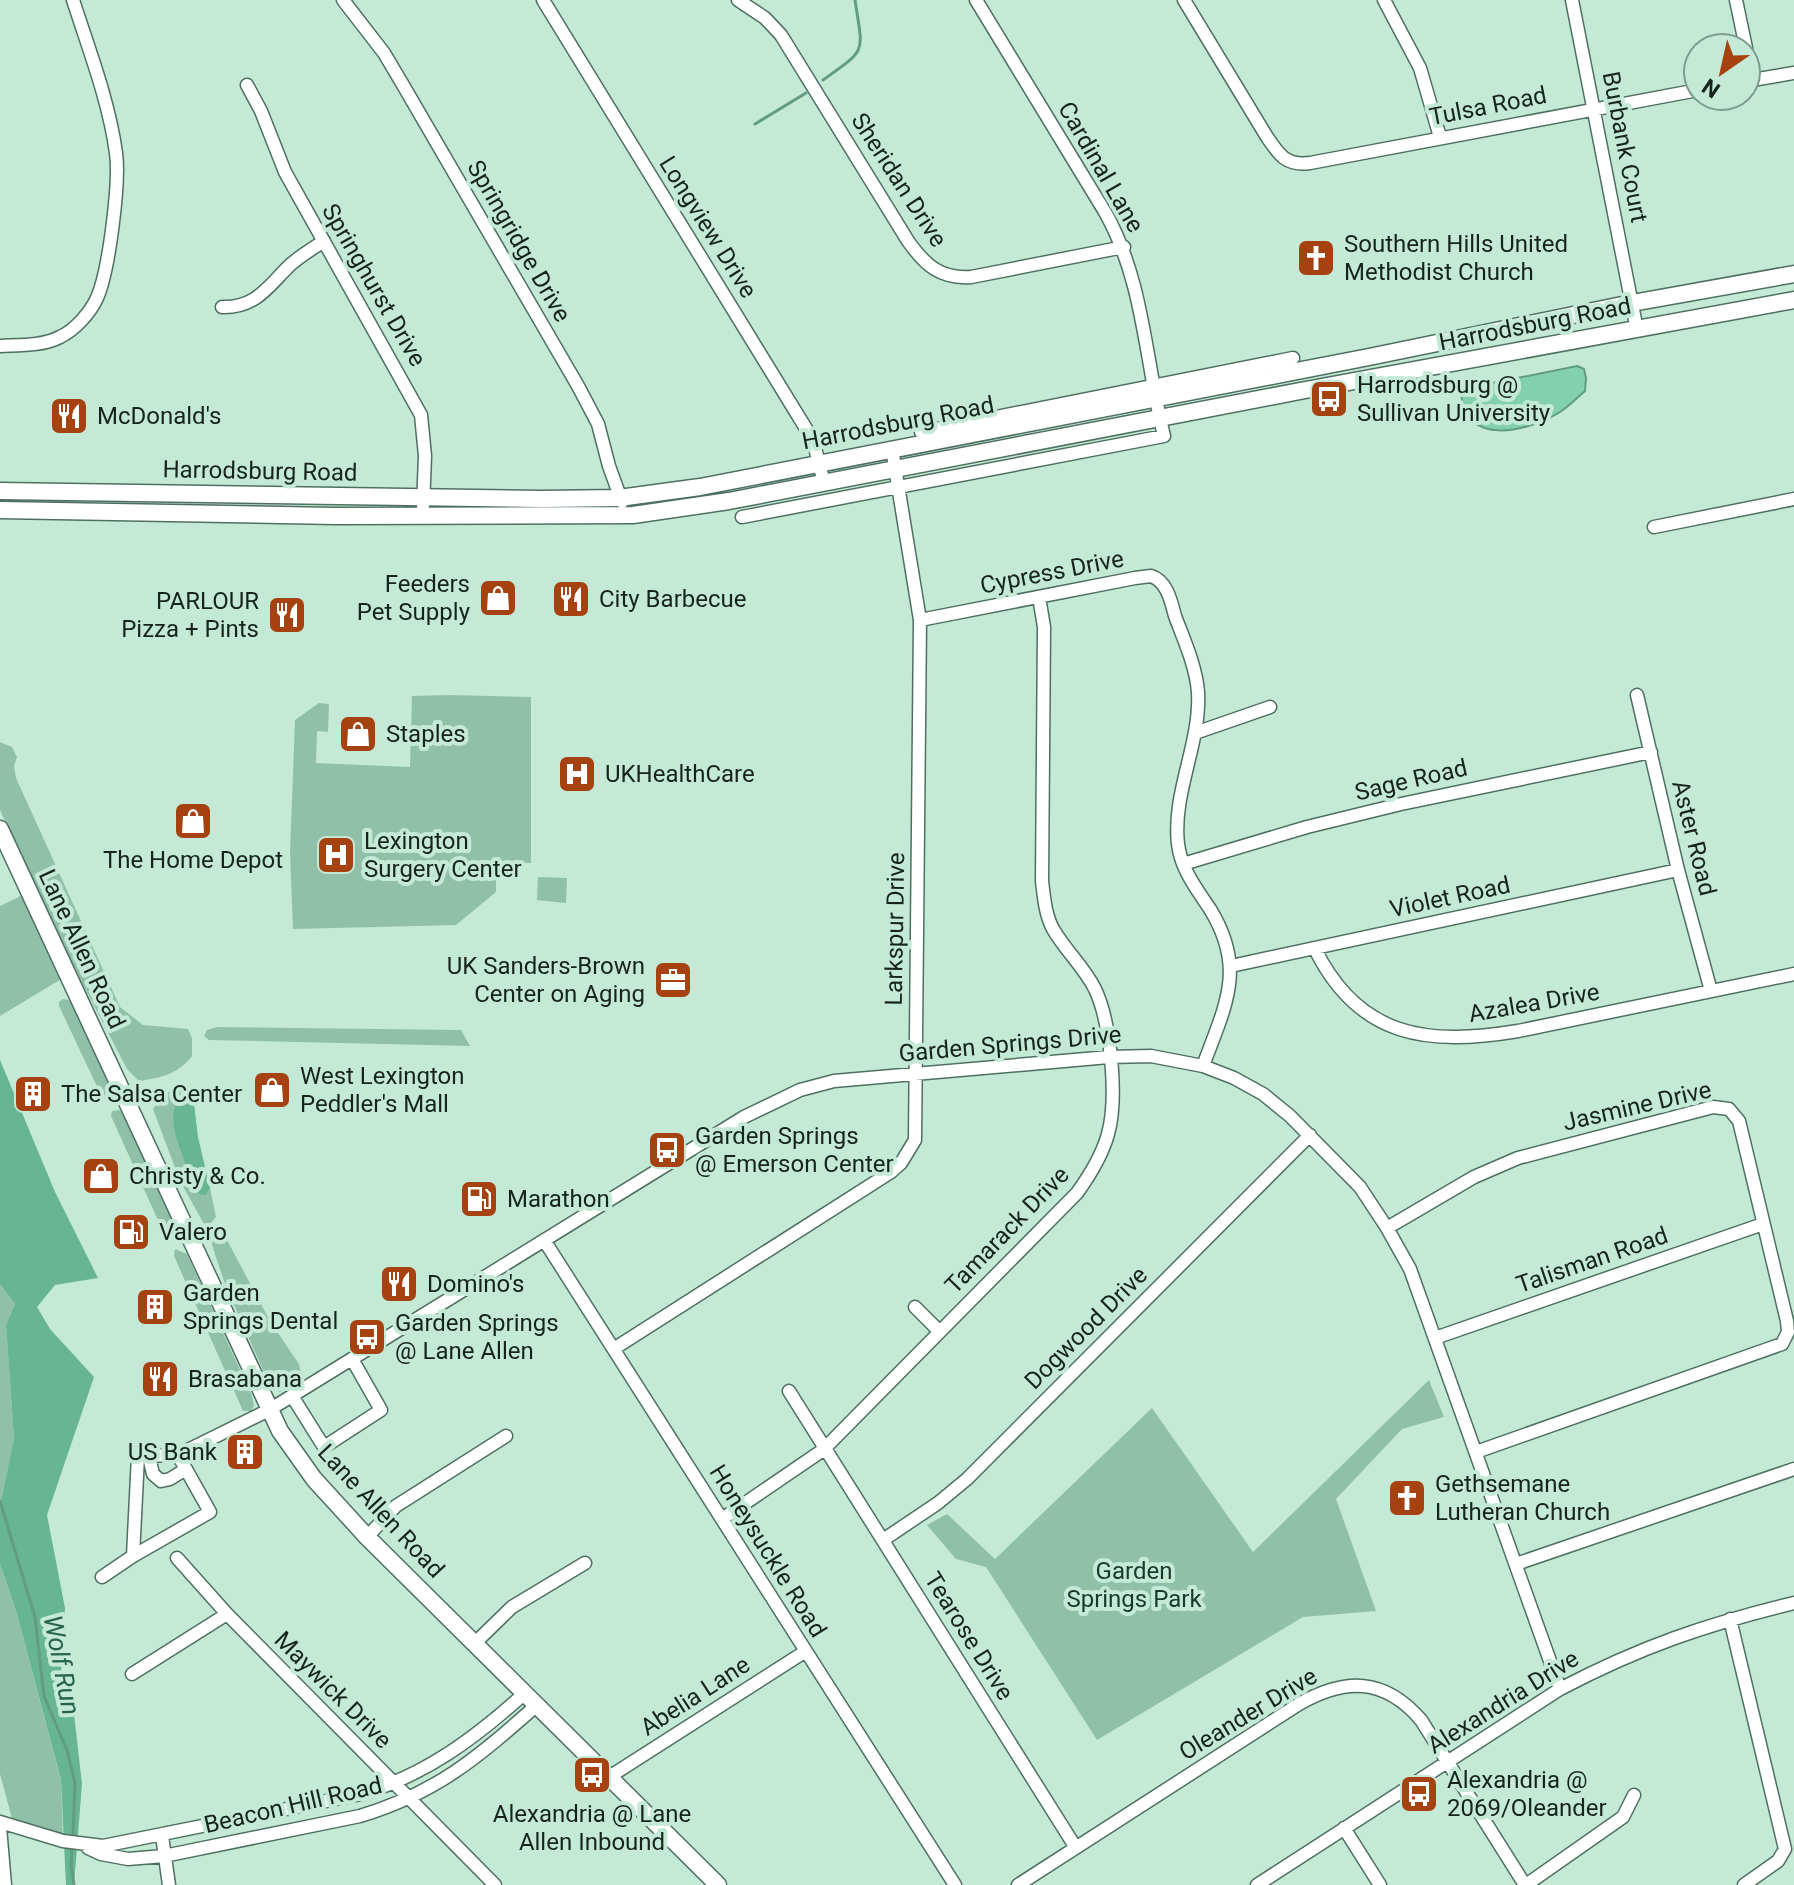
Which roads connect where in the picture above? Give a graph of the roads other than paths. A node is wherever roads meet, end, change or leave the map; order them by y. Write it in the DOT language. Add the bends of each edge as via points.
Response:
graph roads {
  1 [pos="73,0"];
  2 [pos="343,0"];
  3 [pos="543,0"];
  4 [pos="738,0"];
  5 [pos="976,0"];
  6 [pos="1184,0"];
  7 [pos="1384,0"];
  8 [pos="1572,0"];
  9 [pos="1736,0"];
  10 [pos="1743,32"];
  11 [pos="1794,73"];
  12 [pos="1762,79"];
  13 [pos="247,85"];
  14 [pos="1682,93"];
  15 [pos="1594,108"];
  16 [pos="1440,137"];
  17 [pos="324,241"];
  18 [pos="1124,247"];
  19 [pos="1794,274"];
  20 [pos="1794,300"];
  21 [pos="1632,303"];
  22 [pos="222,307"];
  23 [pos="1637,330"];
  24 [pos="0,346"];
  25 [pos="1293,358"];
  26 [pos="1154,392"];
  27 [pos="1159,418"];
  28 [pos="921,432"];
  29 [pos="892,449"];
  30 [pos="819,463"];
  31 [pos="896,469"];
  32 [pos="824,483"];
  33 [pos="899,487"];
  34 [pos="0,491"];
  35 [pos="423,496"];
  36 [pos="619,498"];
  37 [pos="1794,499"];
  38 [pos="0,510"];
  39 [pos="633,515"];
  40 [pos="422,517"];
  41 [pos="742,517"];
  42 [pos="1654,527"];
  43 [pos="1039,597"];
  44 [pos="920,620"];
  45 [pos="1637,695"];
  46 [pos="1270,707"];
  47 [pos="1195,733"];
  48 [pos="1651,752"];
  49 [pos="0,829"];
  50 [pos="1183,864"];
  51 [pos="1678,870"];
  52 [pos="1315,949"];
  53 [pos="1231,966"];
  54 [pos="1794,974"];
  55 [pos="1711,991"];
  56 [pos="1109,1057"];
  57 [pos="1203,1066"];
  58 [pos="915,1074"];
  59 [pos="1310,1135"];
  60 [pos="1763,1224"];
  61 [pos="1387,1228"];
  62 [pos="544,1240"];
  63 [pos="915,1307"];
  64 [pos="939,1331"];
  65 [pos="1435,1338"];
  66 [pos="615,1348"];
  67 [pos="352,1359"];
  68 [pos="789,1391"];
  69 [pos="292,1396"];
  70 [pos="269,1410"];
  71 [pos="506,1436"];
  72 [pos="823,1450"];
  73 [pos="1476,1452"];
  74 [pos="178,1455"];
  75 [pos="149,1457"];
  76 [pos="186,1469"];
  77 [pos="1794,1469"];
  78 [pos="722,1519"];
  79 [pos="367,1537"];
  80 [pos="883,1540"];
  81 [pos="133,1556"];
  82 [pos="177,1558"];
  83 [pos="585,1563"];
  84 [pos="1516,1564"];
  85 [pos="102,1577"];
  86 [pos="1794,1603"];
  87 [pos="227,1614"];
  88 [pos="1730,1619"];
  89 [pos="475,1643"];
  90 [pos="806,1651"];
  91 [pos="132,1674"];
  92 [pos="1560,1689"];
  93 [pos="531,1699"];
  94 [pos="1448,1763"];
  95 [pos="609,1777"];
  96 [pos="395,1783"];
  97 [pos="1634,1795"];
  98 [pos="411,1799"];
  99 [pos="0,1824"];
  100 [pos="1344,1828"];
  101 [pos="162,1836"];
  102 [pos="77,1844"];
  103 [pos="1076,1848"];
  104 [pos="164,1856"];
  105 [pos="5,1885"];
  106 [pos="169,1885"];
  107 [pos="495,1885"];
  108 [pos="718,1885"];
  109 [pos="955,1885"];
  110 [pos="1018,1885"];
  111 [pos="1257,1885"];
  112 [pos="1380,1885"];
  113 [pos="1526,1885"];
  114 [pos="1744,1885"];
  1 -- 24 [label="street" via="116,154 117,189 106,265 96,301 63,336"];
  2 -- 36 [label="street, Springridge Drive" via="384,53 585,398"];
  3 -- 30 [label="street, Longview Drive" via="813,440"];
  4 -- 18 [label="street, Sheridan Drive" via="781,35 908,241 935,270 971,277"];
  5 -- 18 [label="street, Cardinal Lane"];
  6 -- 16 [label="street, Tulsa Road" via="1286,161 1310,163"];
  7 -- 16 [label="street" via="1420,68"];
  8 -- 15 [label="street, Burbank Court"];
  9 -- 10 [label="street"];
  11 -- 12 [label="street"];
  13 -- 17 [label="street, Springhurst Drive" via="277,156"];
  14 -- 15 [label="street, Tulsa Road"];
  15 -- 16 [label="street, Tulsa Road"];
  15 -- 21 [label="street, Burbank Court"];
  17 -- 22 [label="street" via="255,300"];
  17 -- 35 [label="street, Springhurst Drive" via="421,415"];
  18 -- 26 [label="street, Cardinal Lane"];
  19 -- 21 [label="main road, Harrodsburg Road"];
  20 -- 23 [label="main road, Harrodsburg Road"];
  21 -- 23 [label="street, Burbank Court"];
  21 -- 26 [label="main road, Harrodsburg Road"];
  23 -- 27 [label="main road, Harrodsburg Road"];
  25 -- 26 [label="street"];
  26 -- 27 [label="street, Cardinal Lane"];
  26 -- 28 [label="street"];
  26 -- 29 [label="main road, Harrodsburg Road"];
  27 -- 31 [label="main road, Harrodsburg Road"];
  27 -- 33 [label="street" via="1164,436"];
  29 -- 30 [label="main road, Harrodsburg Road"];
  29 -- 31 [label="street, Larkspur Drive"];
  30 -- 32 [label="street, Longview Drive"];
  30 -- 36 [label="main road, Harrodsburg Road"];
  31 -- 32 [label="main road, Harrodsburg Road"];
  31 -- 33 [label="street, Larkspur Drive"];
  32 -- 39 [label="main road, Harrodsburg Road"];
  33 -- 41 [label="street"];
  33 -- 44 [label="street, Larkspur Drive"];
  34 -- 35 [label="main road, Harrodsburg Road"];
  35 -- 36 [label="main road, Harrodsburg Road"];
  35 -- 40 [label="street, Springhurst Drive"];
  36 -- 39 [label="street, Springridge Drive"];
  37 -- 42 [label="street"];
  38 -- 40 [label="main road, Harrodsburg Road"];
  39 -- 40 [label="main road, Harrodsburg Road"];
  43 -- 44 [label="street, Cypress Drive"];
  43 -- 47 [label="street, Cypress Drive" via="1157,578 1169,597 1195,678"];
  43 -- 56 [label="street, Tamarack Drive" via="1044,627 1045,906 1055,931 1095,989"];
  44 -- 58 [label="street, Larkspur Drive"];
  45 -- 48 [label="street, Aster Road"];
  46 -- 47 [label="street"];
  47 -- 50 [label="street, Cypress Drive" via="1179,818"];
  48 -- 50 [label="street, Sage Road" via="1388,807"];
  48 -- 51 [label="street, Aster Road"];
  49 -- 70 [label="main road, Lane Allen Road"];
  50 -- 53 [label="street, Cypress Drive" via="1223,931"];
  51 -- 52 [label="street, Violet Road"];
  51 -- 55 [label="street, Aster Road"];
  52 -- 53 [label="street, Violet Road"];
  52 -- 55 [label="street, Azalea Drive" via="1340,989 1365,1012 1390,1026 1441,1036 1476,1038"];
  53 -- 57 [label="street, Cypress Drive"];
  54 -- 55 [label="street, Azalea Drive"];
  56 -- 57 [label="street, Garden Springs Drive" via="1151,1056"];
  56 -- 58 [label="street, Garden Springs Drive"];
  56 -- 64 [label="street, Tamarack Drive" via="1111,1119 1089,1176"];
  57 -- 59 [label="street, Garden Springs Drive" via="1263,1094"];
  58 -- 62 [label="street, Garden Springs Drive" via="834,1081 800,1090 744,1117"];
  58 -- 66 [label="street, Larkspur Drive" via="915,1140 901,1163"];
  59 -- 61 [label="street, Garden Springs Drive" via="1360,1187"];
  59 -- 80 [label="street, Dogwood Drive" via="967,1479"];
  60 -- 61 [label="street, Jasmine Drive" via="1739,1121 1722,1107 1518,1158"];
  60 -- 65 [label="street, Talisman Road"];
  60 -- 73 [label="street, Jasmine Drive" via="1787,1321 1782,1344"];
  61 -- 65 [label="street, Garden Springs Drive" via="1410,1269"];
  62 -- 66 [label="street, Honeysuckle Road"];
  62 -- 67 [label="street, Garden Springs Drive"];
  63 -- 64 [label="street"];
  64 -- 72 [label="street, Tamarack Drive"];
  65 -- 73 [label="street, Garden Springs Drive"];
  66 -- 78 [label="street, Honeysuckle Road"];
  67 -- 69 [label="street, Garden Springs Drive"];
  67 -- 69 [label="street" via="381,1410 324,1447"];
  68 -- 72 [label="street, Tearose Drive"];
  69 -- 70 [label="street, Garden Springs Drive"];
  70 -- 74 [label="street, Garden Springs Drive"];
  70 -- 79 [label="main road, Lane Allen Road" via="314,1479"];
  71 -- 79 [label="street" via="396,1506"];
  72 -- 78 [label="street, Tamarack Drive"];
  72 -- 80 [label="street, Tearose Drive"];
  73 -- 84 [label="street, Garden Springs Drive"];
  74 -- 75 [label="street"];
  74 -- 76 [label="street"];
  75 -- 76 [label="street" via="153,1474 161,1481"];
  75 -- 81 [label="street" via="138,1456"];
  76 -- 81 [label="street" via="210,1512"];
  77 -- 84 [label="street"];
  78 -- 90 [label="street, Honeysuckle Road"];
  79 -- 89 [label="main road, Lane Allen Road"];
  80 -- 103 [label="street, Tearose Drive"];
  81 -- 85 [label="street"];
  82 -- 87 [label="street, Maywick Drive"];
  83 -- 89 [label="street" via="512,1607"];
  84 -- 92 [label="street, Garden Springs Drive"];
  86 -- 88 [label="street, Alexandria Drive"];
  87 -- 91 [label="street"];
  87 -- 96 [label="street, Maywick Drive"];
  88 -- 92 [label="street, Alexandria Drive" via="1637,1651"];
  88 -- 114 [label="street" via="1785,1849 1778,1861"];
  89 -- 93 [label="main road, Lane Allen Road"];
  90 -- 95 [label="street, Abelia Lane"];
  90 -- 109 [label="street, Honeysuckle Road"];
  92 -- 94 [label="street, Alexandria Drive"];
  93 -- 95 [label="main road, Lane Allen Road"];
  93 -- 96 [label="street, Beacon Hill Road" via="459,1749"];
  93 -- 98 [label="street, Beacon Hill Road" via="478,1757"];
  94 -- 100 [label="street, Alexandria Drive"];
  94 -- 103 [label="street, Oleander Drive" via="1421,1720 1395,1696 1360,1685 1335,1687 1299,1704"];
  94 -- 113 [label="street, Oleander Drive"];
  95 -- 108 [label="main road, Lane Allen Road"];
  96 -- 98 [label="street, Maywick Drive"];
  96 -- 101 [label="street, Beacon Hill Road"];
  97 -- 113 [label="street" via="1623,1817"];
  98 -- 104 [label="street, Beacon Hill Road" via="360,1816"];
  98 -- 107 [label="street, Maywick Drive"];
  99 -- 102 [label="street, Beacon Hill Road"];
  99 -- 105 [label="street"];
  100 -- 111 [label="street, Alexandria Drive"];
  100 -- 112 [label="street"];
  101 -- 102 [label="street, Beacon Hill Road" via="103,1846"];
  101 -- 104 [label="street"];
  102 -- 104 [label="street, Beacon Hill Road" via="115,1857"];
  103 -- 110 [label="street, Oleander Drive"];
  104 -- 106 [label="street"];
}
